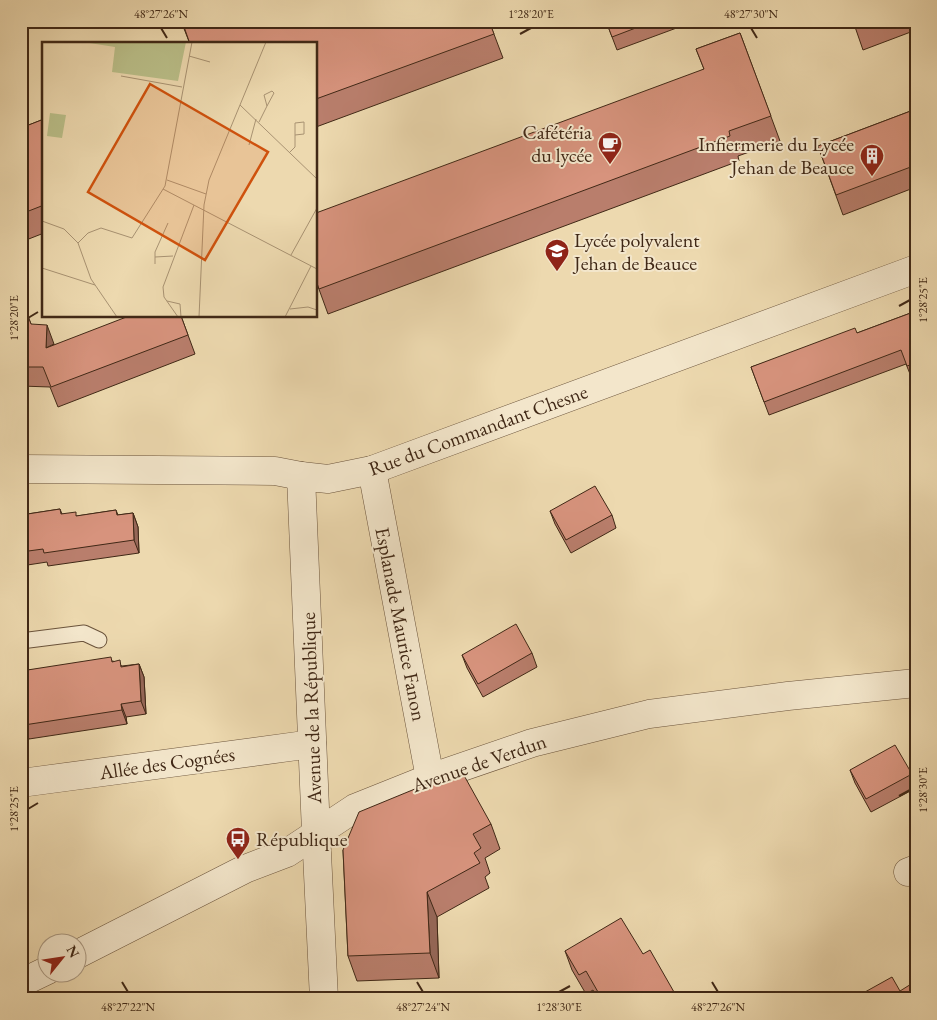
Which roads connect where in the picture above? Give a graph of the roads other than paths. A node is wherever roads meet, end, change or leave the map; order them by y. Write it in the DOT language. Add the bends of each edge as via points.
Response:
graph roads {
  1 [pos="916,269"];
  2 [pos="21,469"];
  3 [pos="372,470"];
  4 [pos="301,476"];
  5 [pos="99,640"];
  6 [pos="21,641"];
  7 [pos="916,683"];
  8 [pos="312,744"];
  9 [pos="430,778"];
  10 [pos="21,783"];
  11 [pos="316,832"];
  12 [pos="88,949"];
  13 [pos="38,975"];
  14 [pos="21,983"];
  15 [pos="324,999"];
  1 -- 3 [label="street, Rue du Commandant Chesne"];
  2 -- 4 [label="street, Rue du Commandant Chesne" via="276,471"];
  3 -- 4 [label="street, Rue du Commandant Chesne" via="328,479"];
  3 -- 9 [label="street, Esplanade Maurice Fanon"];
  4 -- 8 [label="street, Avenue de la République"];
  5 -- 6 [label="lane" via="84,633"];
  7 -- 9 [label="street, Avenue de Verdun" via="649,714 532,743"];
  8 -- 10 [label="street, Allée des Cognées"];
  8 -- 11 [label="street, Avenue de la République"];
  9 -- 11 [label="street, Avenue de Verdun" via="355,808"];
  11 -- 12 [label="street, Avenue de Verdun" via="287,853 245,869"];
  11 -- 15 [label="street, Avenue de la République"];
  13 -- 14 [label="street"];
}
